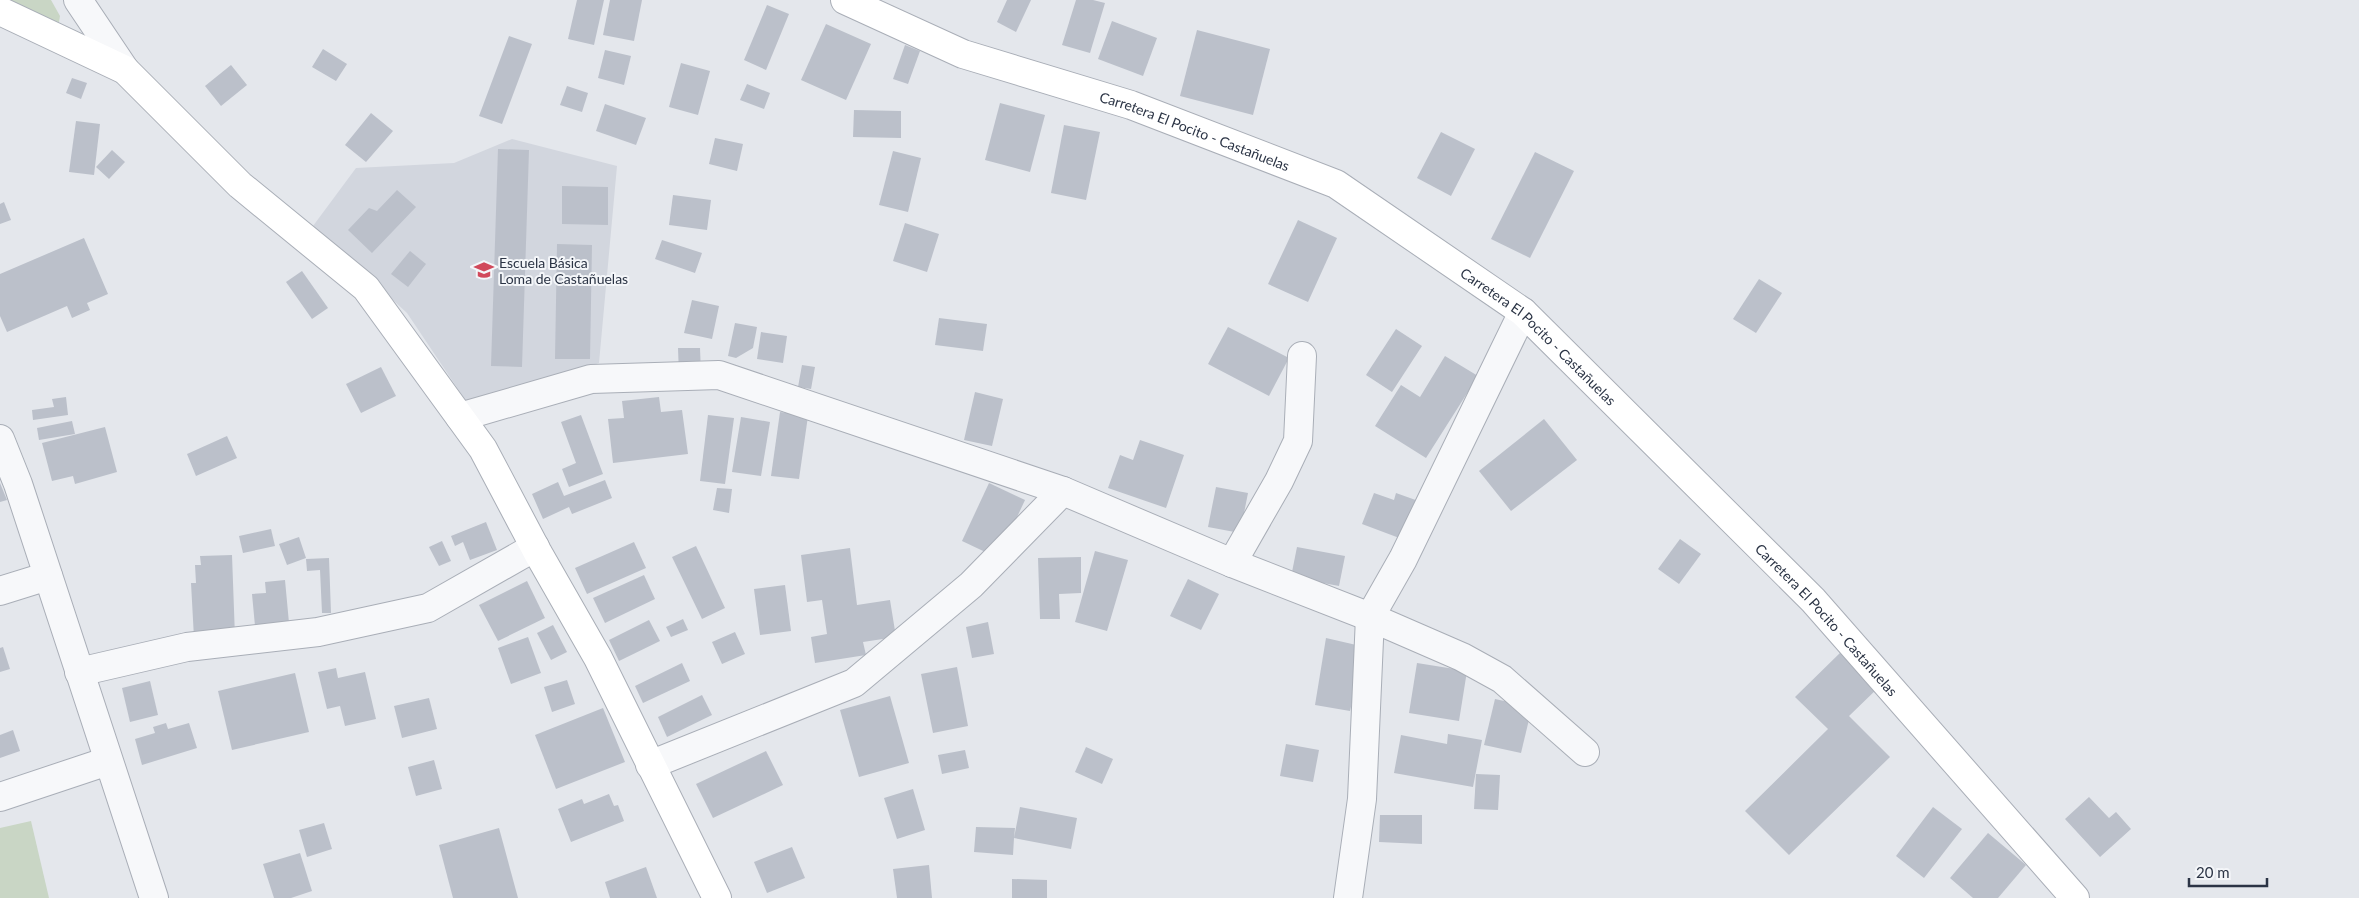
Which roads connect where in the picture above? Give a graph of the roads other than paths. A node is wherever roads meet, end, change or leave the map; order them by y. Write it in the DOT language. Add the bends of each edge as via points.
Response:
graph roads {
  1 [pos="78,0"];
  2 [pos="845,0"];
  3 [pos="0,11"];
  4 [pos="125,70"];
  5 [pos="1523,312"];
  6 [pos="1302,356"];
  7 [pos="460,417"];
  8 [pos="0,439"];
  9 [pos="1063,491"];
  10 [pos="535,548"];
  11 [pos="1232,563"];
  12 [pos="48,576"];
  13 [pos="0,591"];
  14 [pos="1370,617"];
  15 [pos="79,672"];
  16 [pos="1585,752"];
  17 [pos="108,761"];
  18 [pos="650,765"];
  19 [pos="0,797"];
  20 [pos="154,898"];
  21 [pos="717,898"];
  22 [pos="1348,898"];
  23 [pos="2075,898"];
  1 -- 4 [label="street"];
  2 -- 5 [label="main road, Carretera El Pocito - Castañuelas" via="964,54 1131,105 1336,184"];
  3 -- 4 [label="main road"];
  4 -- 7 [label="main road" via="240,185 366,288"];
  5 -- 14 [label="street" via="1403,559"];
  5 -- 23 [label="main road, Carretera El Pocito - Castañuelas" via="1813,600"];
  6 -- 11 [label="street" via="1298,441"];
  7 -- 9 [label="street" via="591,379 719,375"];
  7 -- 10 [label="main road" via="483,449"];
  8 -- 12 [label="street"];
  9 -- 11 [label="street"];
  9 -- 18 [label="street" via="971,585 854,683"];
  10 -- 15 [label="street" via="428,608 318,632 187,647"];
  10 -- 18 [label="main road" via="598,658"];
  11 -- 14 [label="street"];
  12 -- 13 [label="street"];
  12 -- 15 [label="street"];
  14 -- 16 [label="street" via="1502,679"];
  14 -- 22 [label="street" via="1362,799"];
  15 -- 17 [label="street"];
  17 -- 19 [label="street"];
  17 -- 20 [label="street"];
  18 -- 21 [label="main road"];
}
